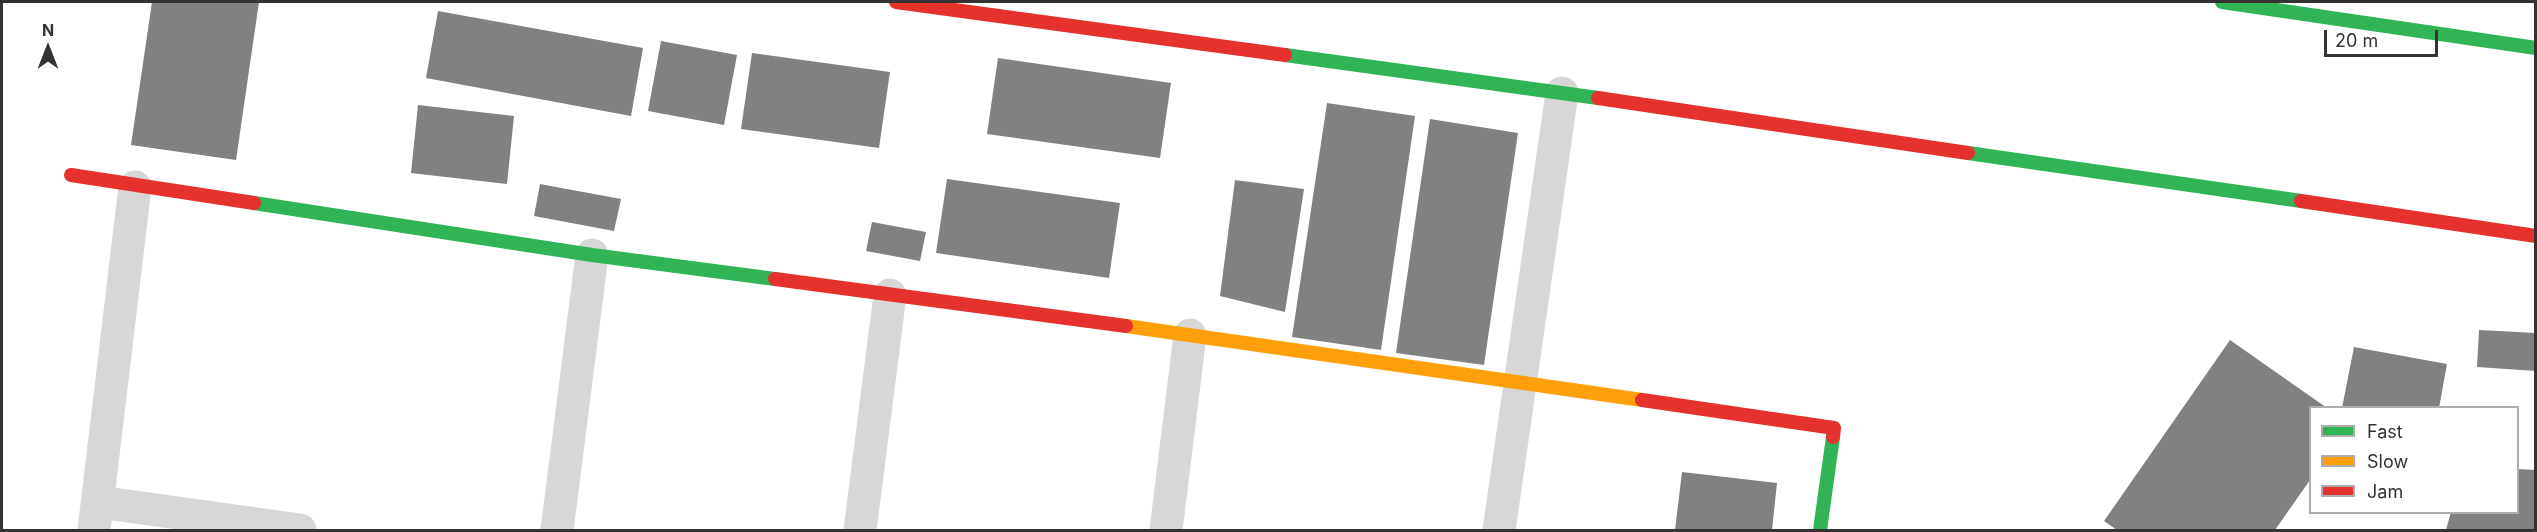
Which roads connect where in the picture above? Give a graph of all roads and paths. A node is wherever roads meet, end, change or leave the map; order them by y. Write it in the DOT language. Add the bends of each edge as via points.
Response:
graph roads {
  1 [pos="896,2"];
  2 [pos="2222,2"];
  3 [pos="2535,48"];
  4 [pos="1562,93"];
  5 [pos="71,175"];
  6 [pos="135,187"];
  7 [pos="2535,236"];
  8 [pos="592,255"];
  9 [pos="890,295"];
  10 [pos="1190,335"];
  11 [pos="1520,384"];
  12 [pos="96,516"];
  13 [pos="300,531"];
  14 [pos="557,531"];
  15 [pos="860,531"];
  16 [pos="1166,531"];
  17 [pos="1499,531"];
  18 [pos="1820,531"];
  1 -- 4 [label="street"];
  2 -- 3 [label="street"];
  4 -- 7 [label="street"];
  4 -- 11 [label="street"];
  5 -- 6 [label="street"];
  6 -- 8 [label="street"];
  6 -- 12 [label="street"];
  8 -- 9 [label="street"];
  8 -- 14 [label="street"];
  9 -- 10 [label="street"];
  9 -- 15 [label="street"];
  10 -- 11 [label="street"];
  10 -- 16 [label="street"];
  11 -- 17 [label="street"];
  11 -- 18 [label="street" via="1834,428"];
  12 -- 13 [label="street"];
}
